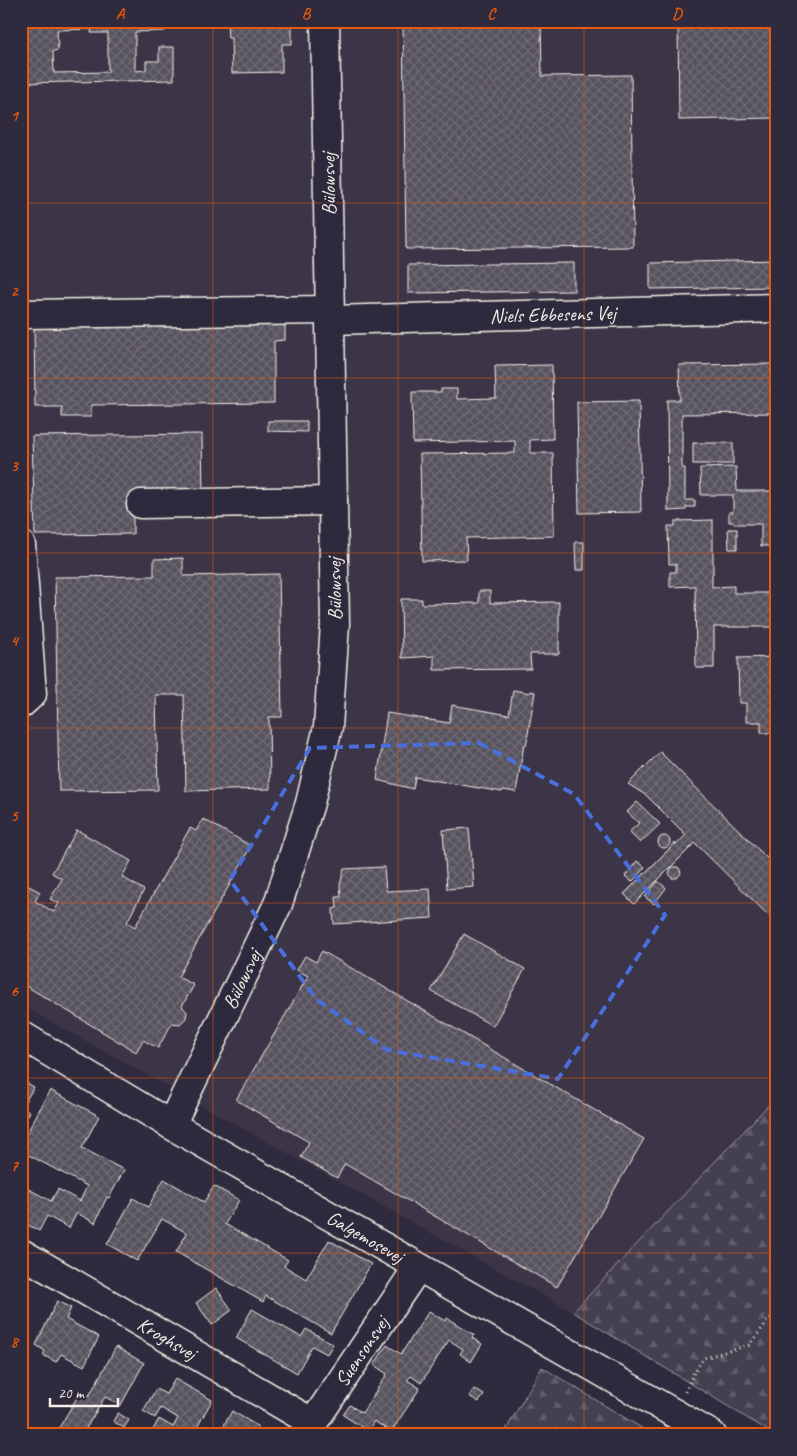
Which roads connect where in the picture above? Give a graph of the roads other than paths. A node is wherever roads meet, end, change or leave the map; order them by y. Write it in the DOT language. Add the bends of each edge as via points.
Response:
graph roads {
  1 [pos="325,21"];
  2 [pos="776,308"];
  3 [pos="21,314"];
  4 [pos="331,315"];
  5 [pos="333,501"];
  6 [pos="140,504"];
  7 [pos="21,545"];
  8 [pos="21,704"];
  9 [pos="21,1035"];
  10 [pos="171,1125"];
  11 [pos="21,1254"];
  12 [pos="418,1267"];
  13 [pos="309,1429"];
  14 [pos="712,1435"];
  1 -- 4 [label="street, Bülowsvej"];
  2 -- 4 [label="street, Niels Ebbesens Vej"];
  3 -- 4 [label="street, Niels Ebbesens Vej"];
  4 -- 5 [label="street, Bülowsvej"];
  5 -- 6 [label="street"];
  5 -- 10 [label="street, Bülowsvej" via="335,624 328,728 310,803 278,904"];
  7 -- 8 [label="street" via="32,694"];
  9 -- 10 [label="street, Galgemosevej"];
  10 -- 12 [label="street, Galgemosevej"];
  11 -- 13 [label="street, Kroghsvej"];
  12 -- 13 [label="street, Suensonsvej"];
  12 -- 14 [label="street, Galgemosevej"];
}
